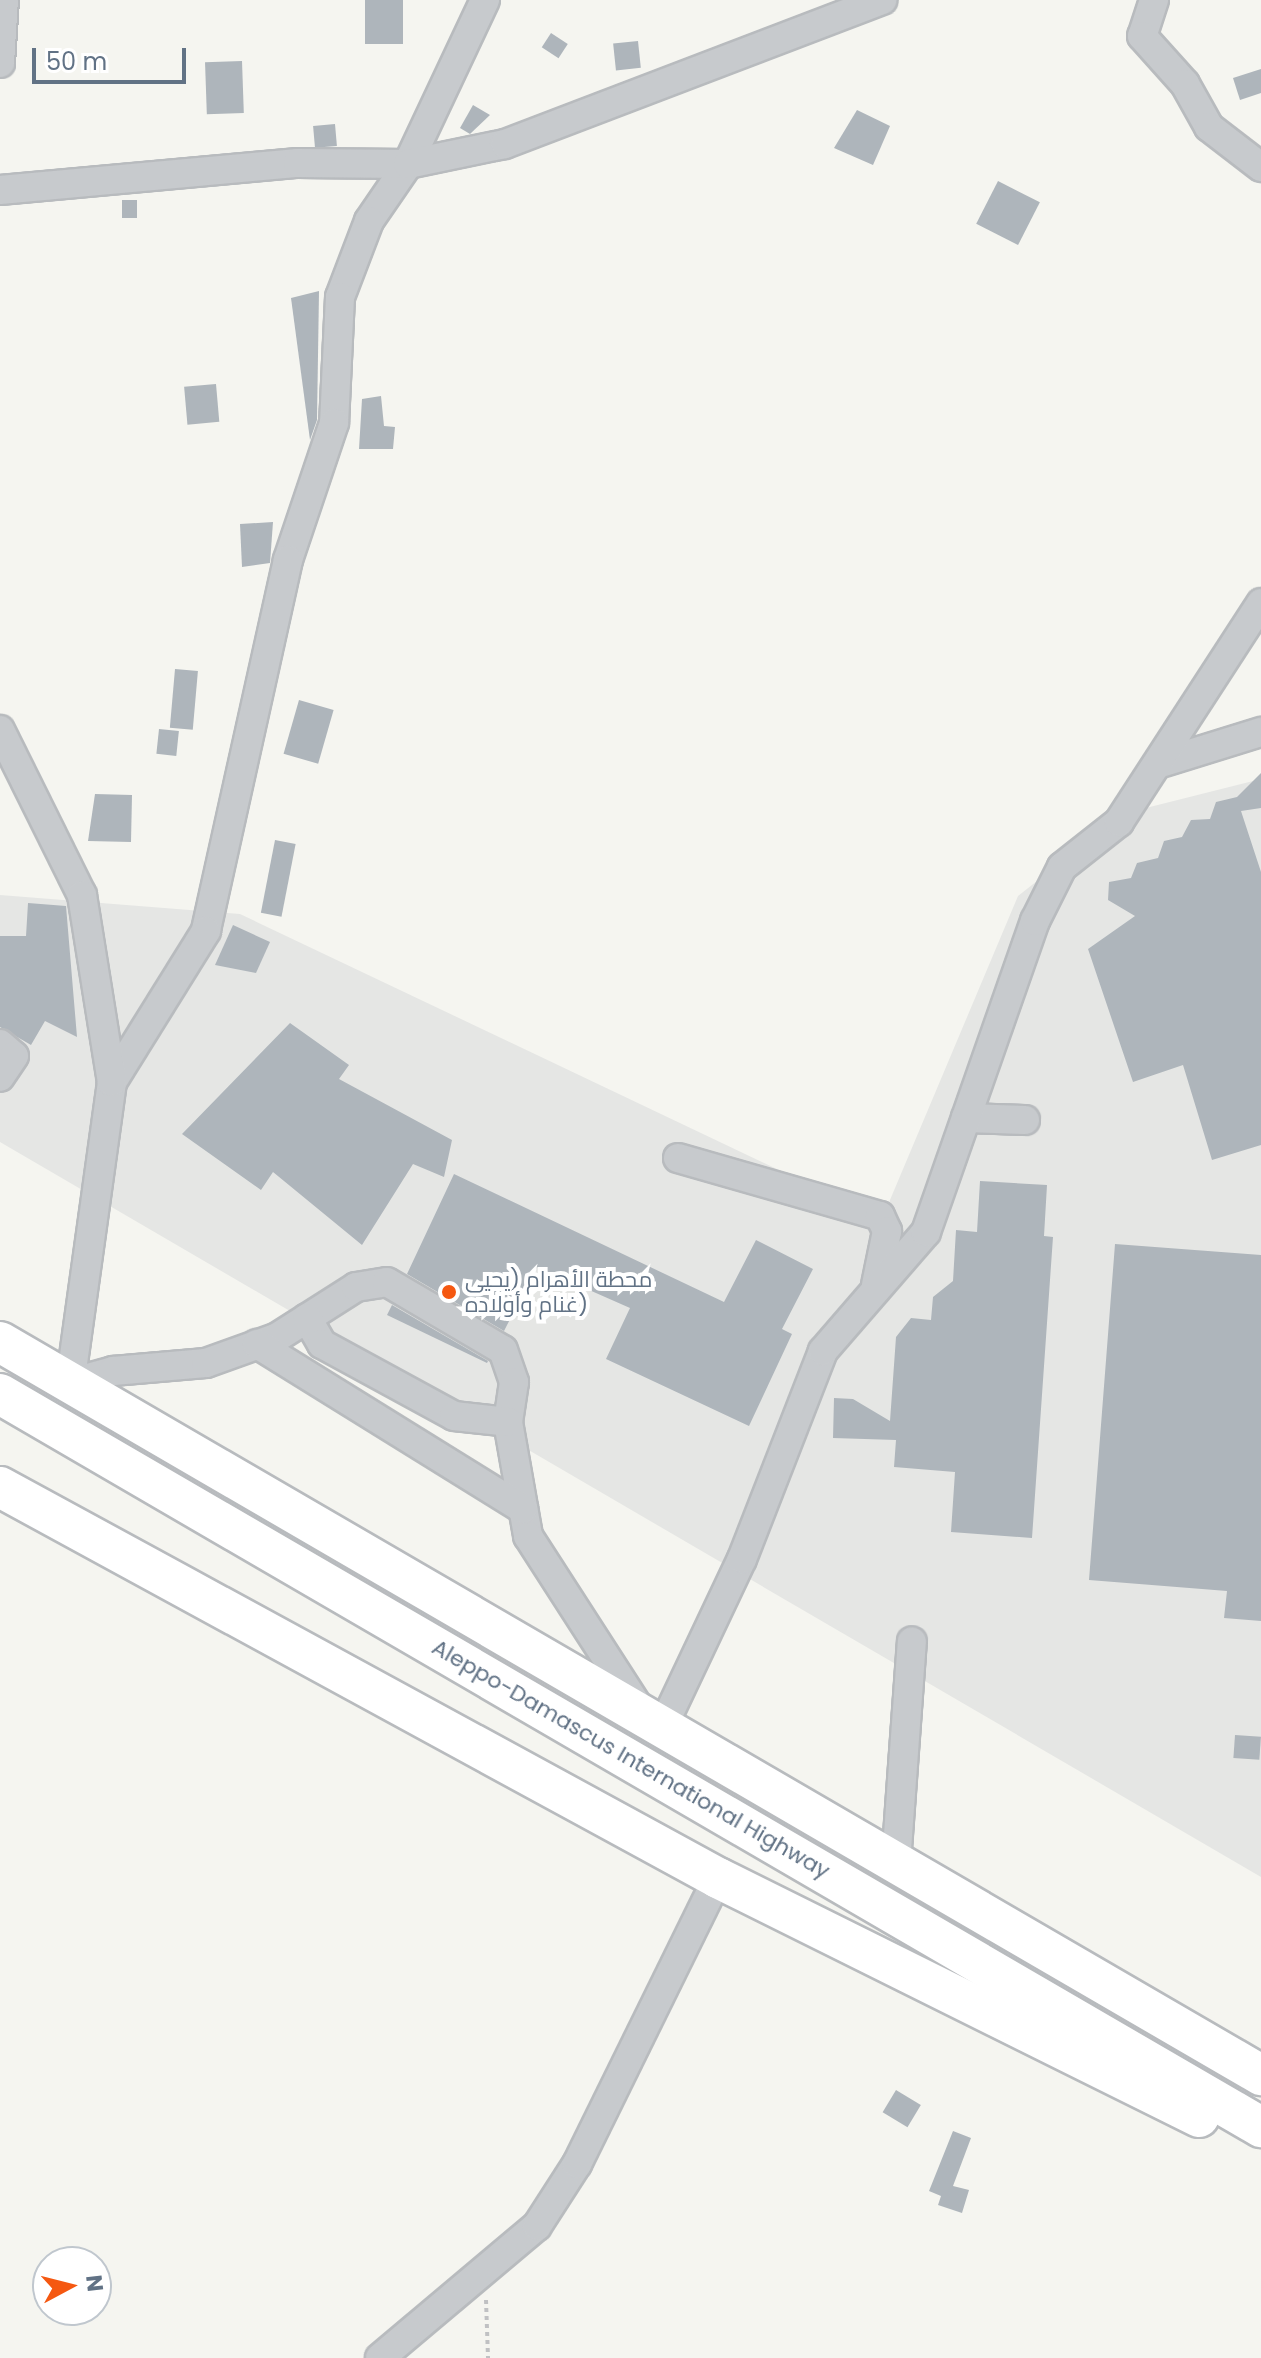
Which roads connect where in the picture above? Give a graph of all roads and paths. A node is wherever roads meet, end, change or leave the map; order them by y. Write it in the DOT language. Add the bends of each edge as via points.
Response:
graph roads {
  1 [pos="4,0"];
  2 [pos="485,0"];
  3 [pos="883,0"];
  4 [pos="1154,0"];
  5 [pos="0,63"];
  6 [pos="408,164"];
  7 [pos="1261,167"];
  8 [pos="0,190"];
  9 [pos="1261,603"];
  10 [pos="0,730"];
  11 [pos="1261,732"];
  12 [pos="1164,762"];
  13 [pos="0,1044"];
  14 [pos="0,1077"];
  15 [pos="112,1082"];
  16 [pos="966,1118"];
  17 [pos="1025,1120"];
  18 [pos="678,1158"];
  19 [pos="873,1293"];
  20 [pos="307,1318"];
  21 [pos="0,1342"];
  22 [pos="257,1344"];
  23 [pos="70,1383"];
  24 [pos="0,1394"];
  25 [pos="508,1422"];
  26 [pos="0,1487"];
  27 [pos="523,1509"];
  28 [pos="912,1642"];
  29 [pos="654,1723"];
  30 [pos="896,1863"];
  31 [pos="718,1878"];
  32 [pos="1261,2075"];
  33 [pos="1261,2127"];
  34 [pos="1261,2146"];
  35 [pos="486,2274"];
  36 [pos="380,2358"];
  37 [pos="488,2358"];
  1 -- 5 [label="street"];
  2 -- 6 [label="street"];
  3 -- 6 [label="street" via="505,144"];
  4 -- 7 [label="street" via="1142,36 1185,84 1209,127"];
  6 -- 8 [label="street" via="298,163"];
  6 -- 15 [label="street" via="369,221 340,297 334,423 288,560 206,931"];
  9 -- 12 [label="street"];
  10 -- 15 [label="street" via="82,895"];
  11 -- 12 [label="street"];
  12 -- 16 [label="street" via="1119,822 1062,867 1035,921"];
  13 -- 14 [label="street" via="14,1056"];
  15 -- 23 [label="street"];
  16 -- 17 [label="street"];
  16 -- 19 [label="street" via="926,1232"];
  18 -- 19 [label="street" via="880,1216 886,1248"];
  19 -- 29 [label="street" via="823,1351 742,1559"];
  20 -- 22 [label="street"];
  20 -- 25 [label="street" via="322,1344 454,1416"];
  20 -- 25 [label="street" via="356,1287 387,1282 503,1350 514,1382"];
  21 -- 23 [label="highway, Aleppo-Damascus International Highway"];
  22 -- 23 [label="street" via="206,1363 113,1371"];
  22 -- 27 [label="street"];
  23 -- 29 [label="highway, Aleppo-Damascus International Highway"];
  24 -- 33 [label="highway, Aleppo-Damascus International Highway"];
  25 -- 27 [label="street"];
  26 -- 31 [label="highway"];
  27 -- 29 [label="street" via="553,1582"];
  28 -- 30 [label="street"];
  29 -- 30 [label="highway, Aleppo-Damascus International Highway"];
  30 -- 32 [label="highway, Aleppo-Damascus International Highway"];
  31 -- 34 [label="highway"];
  31 -- 35 [label="street" via="577,2164 537,2226"];
  35 -- 36 [label="street"];
  35 -- 37 [label="path"];
}
